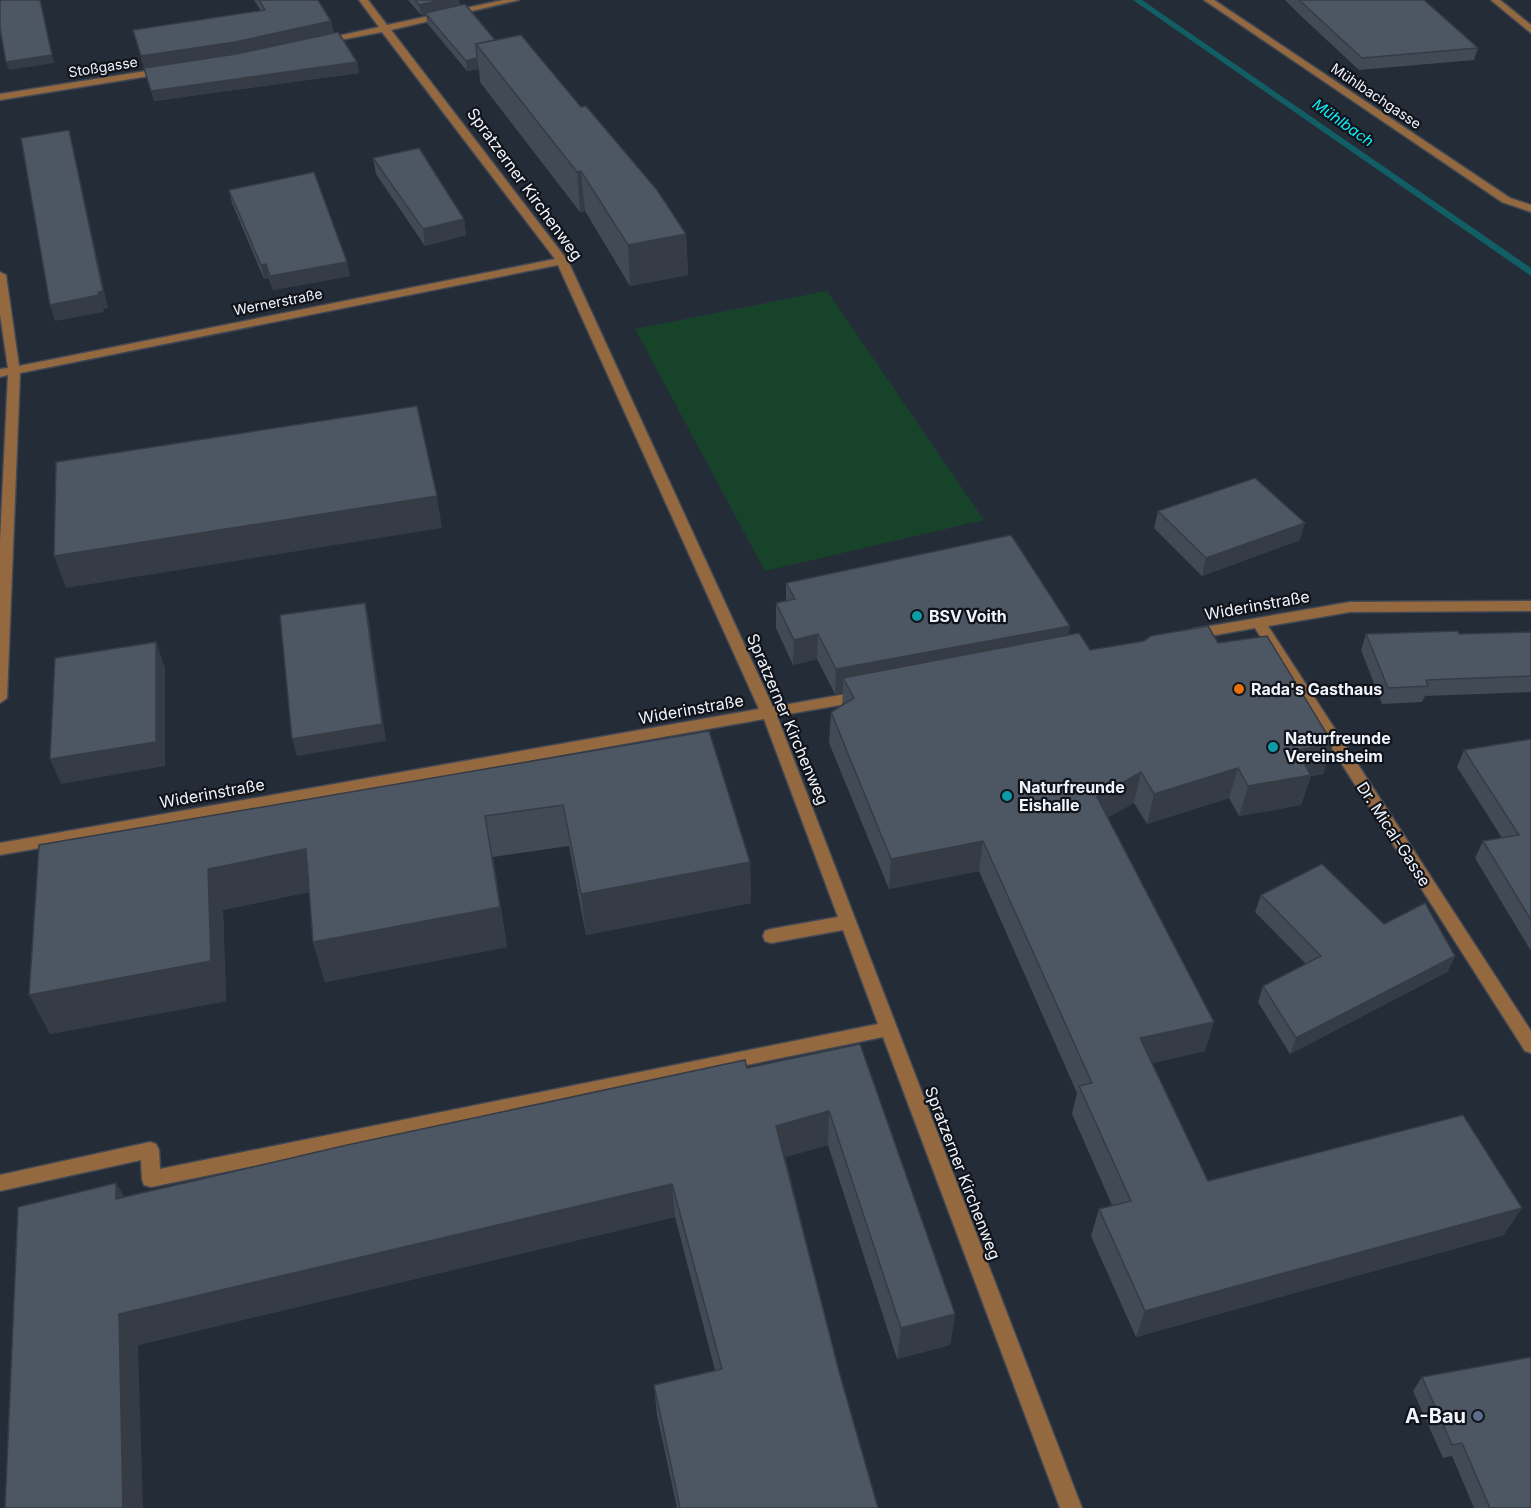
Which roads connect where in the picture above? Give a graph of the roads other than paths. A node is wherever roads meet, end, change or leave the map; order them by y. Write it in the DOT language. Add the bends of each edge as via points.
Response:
graph roads {
  1 [pos="363,0"];
  2 [pos="515,0"];
  3 [pos="1208,0"];
  4 [pos="1495,0"];
  5 [pos="388,29"];
  6 [pos="1531,30"];
  7 [pos="307,45"];
  8 [pos="170,70"];
  9 [pos="0,98"];
  10 [pos="1531,209"];
  11 [pos="562,261"];
  12 [pos="0,275"];
  13 [pos="7,371"];
  14 [pos="1531,606"];
  15 [pos="1258,622"];
  16 [pos="1177,637"];
  17 [pos="874,694"];
  18 [pos="0,698"];
  19 [pos="769,714"];
  20 [pos="0,849"];
  21 [pos="849,922"];
  22 [pos="771,936"];
  23 [pos="889,1029"];
  24 [pos="1531,1046"];
  25 [pos="0,1184"];
  26 [pos="1071,1508"];
  1 -- 5 [label="street, Spratzerner Kirchenweg"];
  2 -- 5 [label="street"];
  3 -- 10 [label="street, Mühlbachgasse" via="1506,200"];
  4 -- 6 [label="street"];
  5 -- 7 [label="street"];
  5 -- 11 [label="street, Spratzerner Kirchenweg"];
  8 -- 9 [label="street, Stoßgasse"];
  11 -- 13 [label="street, Wernerstraße"];
  11 -- 19 [label="street, Spratzerner Kirchenweg"];
  12 -- 13 [label="street"];
  13 -- 18 [label="street"];
  14 -- 15 [label="street, Widerinstraße" via="1350,608"];
  15 -- 16 [label="street, Widerinstraße"];
  15 -- 24 [label="street, Dr. Mical-Gasse"];
  17 -- 19 [label="street, Widerinstraße"];
  19 -- 20 [label="street, Widerinstraße"];
  19 -- 21 [label="street, Spratzerner Kirchenweg"];
  21 -- 22 [label="street"];
  21 -- 23 [label="street, Spratzerner Kirchenweg"];
  23 -- 25 [label="street" via="151,1179 150,1150"];
  23 -- 26 [label="street, Spratzerner Kirchenweg"];
}
